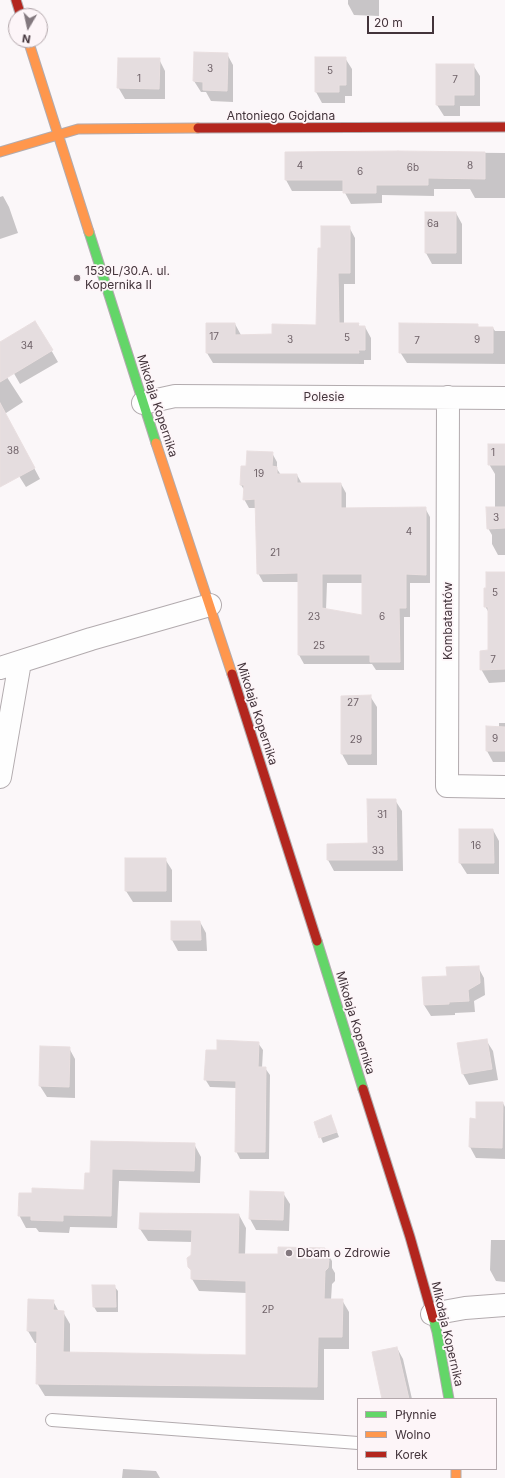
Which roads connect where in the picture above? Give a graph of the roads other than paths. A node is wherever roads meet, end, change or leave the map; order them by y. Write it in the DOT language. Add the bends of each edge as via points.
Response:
graph roads {
  1 [pos="31,48"];
  2 [pos="505,127"];
  3 [pos="58,135"];
  4 [pos="0,152"];
  5 [pos="448,397"];
  6 [pos="505,398"];
  7 [pos="143,404"];
  8 [pos="210,605"];
  9 [pos="10,665"];
  10 [pos="0,777"];
  11 [pos="505,787"];
  12 [pos="505,1305"];
  13 [pos="432,1314"];
  14 [pos="449,1398"];
  15 [pos="52,1420"];
  16 [pos="357,1443"];
  1 -- 3 [label="street, Mikołaja Kopernika"];
  2 -- 3 [label="street, Antoniego Gojdana" via="78,129"];
  3 -- 4 [label="street, Antoniego Gojdana"];
  3 -- 7 [label="street, Mikołaja Kopernika"];
  5 -- 6 [label="street, Polesie"];
  5 -- 7 [label="street, Polesie" via="175,396"];
  5 -- 11 [label="street, Kombatantów" via="447,786"];
  7 -- 8 [label="street, Mikołaja Kopernika"];
  8 -- 9 [label="street"];
  8 -- 13 [label="street, Mikołaja Kopernika" via="410,1237"];
  9 -- 10 [label="street"];
  12 -- 13 [label="street"];
  13 -- 14 [label="street, Mikołaja Kopernika"];
  15 -- 16 [label="lane"];
}
